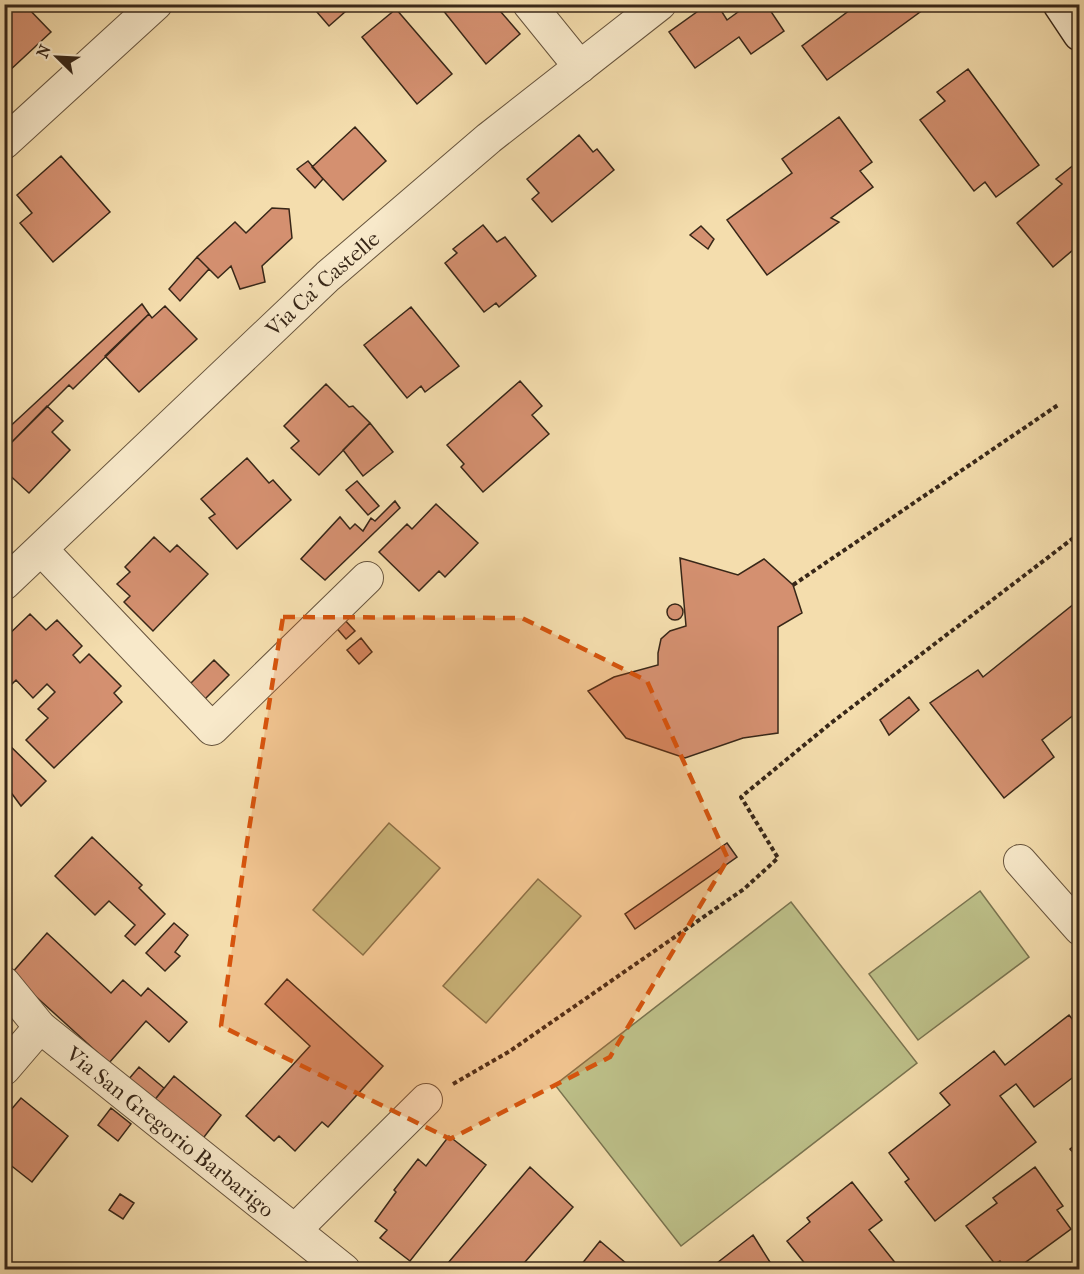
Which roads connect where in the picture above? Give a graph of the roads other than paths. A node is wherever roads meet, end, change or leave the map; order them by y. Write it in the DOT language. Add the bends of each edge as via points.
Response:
graph roads {
  1 [pos="156,4"];
  2 [pos="529,4"];
  3 [pos="660,4"];
  4 [pos="1060,4"];
  5 [pos="1080,34"];
  6 [pos="580,67"];
  7 [pos="4,142"];
  8 [pos="42,550"];
  9 [pos="367,578"];
  10 [pos="4,584"];
  11 [pos="1020,861"];
  12 [pos="1080,929"];
  13 [pos="4,984"];
  14 [pos="40,1027"];
  15 [pos="4,1069"];
  16 [pos="426,1100"];
  17 [pos="295,1230"];
  18 [pos="344,1269"];
  1 -- 7 [label="street"];
  2 -- 6 [label="street"];
  3 -- 6 [label="street, Via Ca' Castelle"];
  4 -- 5 [label="street"];
  6 -- 8 [label="street, Via Ca' Castelle" via="489,138 328,276"];
  8 -- 9 [label="street" via="212,729"];
  8 -- 10 [label="street, Via Ca' Castelle"];
  11 -- 12 [label="street"];
  13 -- 14 [label="street, Via San Gregorio Barbarigo"];
  14 -- 15 [label="street"];
  14 -- 17 [label="street, Via San Gregorio Barbarigo"];
  16 -- 17 [label="street"];
  17 -- 18 [label="street, Via San Gregorio Barbarigo"];
}
